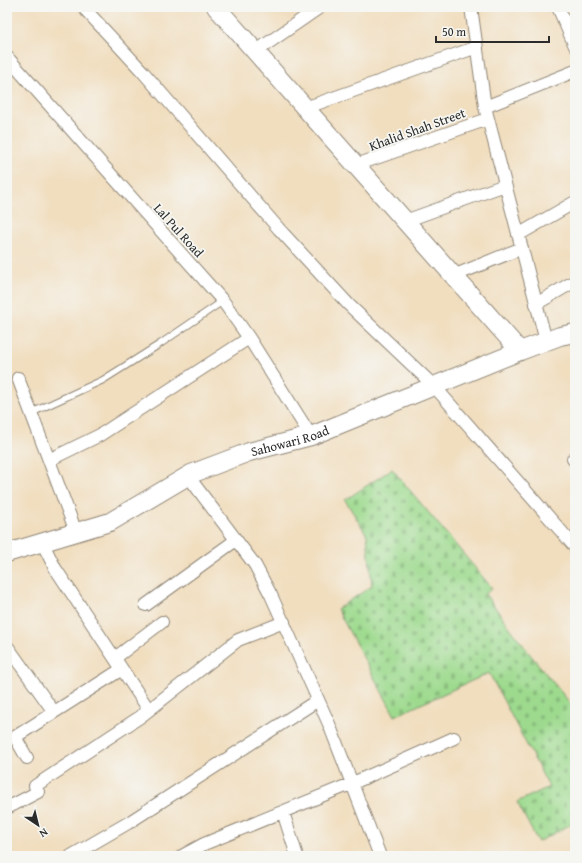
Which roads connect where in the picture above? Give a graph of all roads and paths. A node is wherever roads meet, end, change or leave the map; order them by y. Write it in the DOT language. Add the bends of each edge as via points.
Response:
graph roads {
  1 [pos="83,7"];
  2 [pos="216,7"];
  3 [pos="320,7"];
  4 [pos="471,7"];
  5 [pos="558,7"];
  6 [pos="575,46"];
  7 [pos="477,47"];
  8 [pos="255,52"];
  9 [pos="7,57"];
  10 [pos="575,70"];
  11 [pos="305,108"];
  12 [pos="486,113"];
  13 [pos="356,165"];
  14 [pos="505,185"];
  15 [pos="575,202"];
  16 [pos="405,221"];
  17 [pos="518,234"];
  18 [pos="522,248"];
  19 [pos="453,276"];
  20 [pos="575,281"];
  21 [pos="223,301"];
  22 [pos="536,304"];
  23 [pos="575,333"];
  24 [pos="249,338"];
  25 [pos="546,341"];
  26 [pos="520,351"];
  27 [pos="18,378"];
  28 [pos="434,386"];
  29 [pos="31,413"];
  30 [pos="311,436"];
  31 [pos="49,460"];
  32 [pos="188,476"];
  33 [pos="76,532"];
  34 [pos="236,540"];
  35 [pos="42,542"];
  36 [pos="575,547"];
  37 [pos="7,552"];
  38 [pos="146,605"];
  39 [pos="162,622"];
  40 [pos="284,622"];
  41 [pos="7,646"];
  42 [pos="115,658"];
  43 [pos="122,669"];
  44 [pos="318,700"];
  45 [pos="149,710"];
  46 [pos="54,712"];
  47 [pos="454,738"];
  48 [pos="27,758"];
  49 [pos="353,783"];
  50 [pos="7,808"];
  51 [pos="283,812"];
  52 [pos="199,852"];
  53 [pos="71,856"];
  54 [pos="182,856"];
  55 [pos="297,856"];
  56 [pos="380,856"];
  1 -- 28 [label="street" via="349,305"];
  2 -- 8 [label="street"];
  3 -- 8 [label="street"];
  4 -- 7 [label="street"];
  5 -- 6 [label="street"];
  7 -- 11 [label="street"];
  7 -- 12 [label="street"];
  8 -- 11 [label="street"];
  9 -- 21 [label="street, Lal Pul Road"];
  10 -- 12 [label="street, Khalid Shah Street"];
  11 -- 13 [label="street"];
  12 -- 13 [label="street, Khalid Shah Street"];
  12 -- 14 [label="street"];
  13 -- 16 [label="street"];
  14 -- 16 [label="street"];
  14 -- 17 [label="street"];
  15 -- 17 [label="street"];
  16 -- 19 [label="street"];
  17 -- 18 [label="street"];
  18 -- 19 [label="street"];
  18 -- 22 [label="street"];
  19 -- 26 [label="street"];
  20 -- 22 [label="street"];
  21 -- 24 [label="street, Lal Pul Road"];
  21 -- 29 [label="lane" via="103,380"];
  22 -- 25 [label="street"];
  23 -- 25 [label="street, Sahowari Road"];
  24 -- 30 [label="street, Lal Pul Road"];
  24 -- 31 [label="street" via="100,435"];
  25 -- 26 [label="street, Sahowari Road"];
  26 -- 28 [label="street, Sahowari Road"];
  27 -- 29 [label="street"];
  28 -- 30 [label="street, Sahowari Road"];
  28 -- 36 [label="street"];
  29 -- 31 [label="street"];
  30 -- 32 [label="street, Sahowari Road" via="249,452"];
  31 -- 33 [label="street"];
  32 -- 33 [label="street, Sahowari Road" via="110,522"];
  32 -- 34 [label="street"];
  33 -- 35 [label="street, Sahowari Road"];
  34 -- 38 [label="street"];
  34 -- 40 [label="street" via="272,595"];
  35 -- 37 [label="street, Sahowari Road"];
  35 -- 42 [label="street" via="55,568"];
  39 -- 42 [label="street"];
  40 -- 44 [label="street"];
  40 -- 45 [label="street" via="238,640"];
  41 -- 46 [label="street"];
  42 -- 43 [label="street"];
  43 -- 45 [label="street"];
  43 -- 46 [label="street"];
  44 -- 49 [label="street"];
  44 -- 53 [label="street" via="128,823"];
  45 -- 50 [label="street" via="35,786 38,792"];
  46 -- 48 [label="street" via="15,737"];
  47 -- 49 [label="street"];
  49 -- 51 [label="street"];
  49 -- 56 [label="street"];
  51 -- 52 [label="street"];
  51 -- 55 [label="street"];
  52 -- 54 [label="street"];
}
